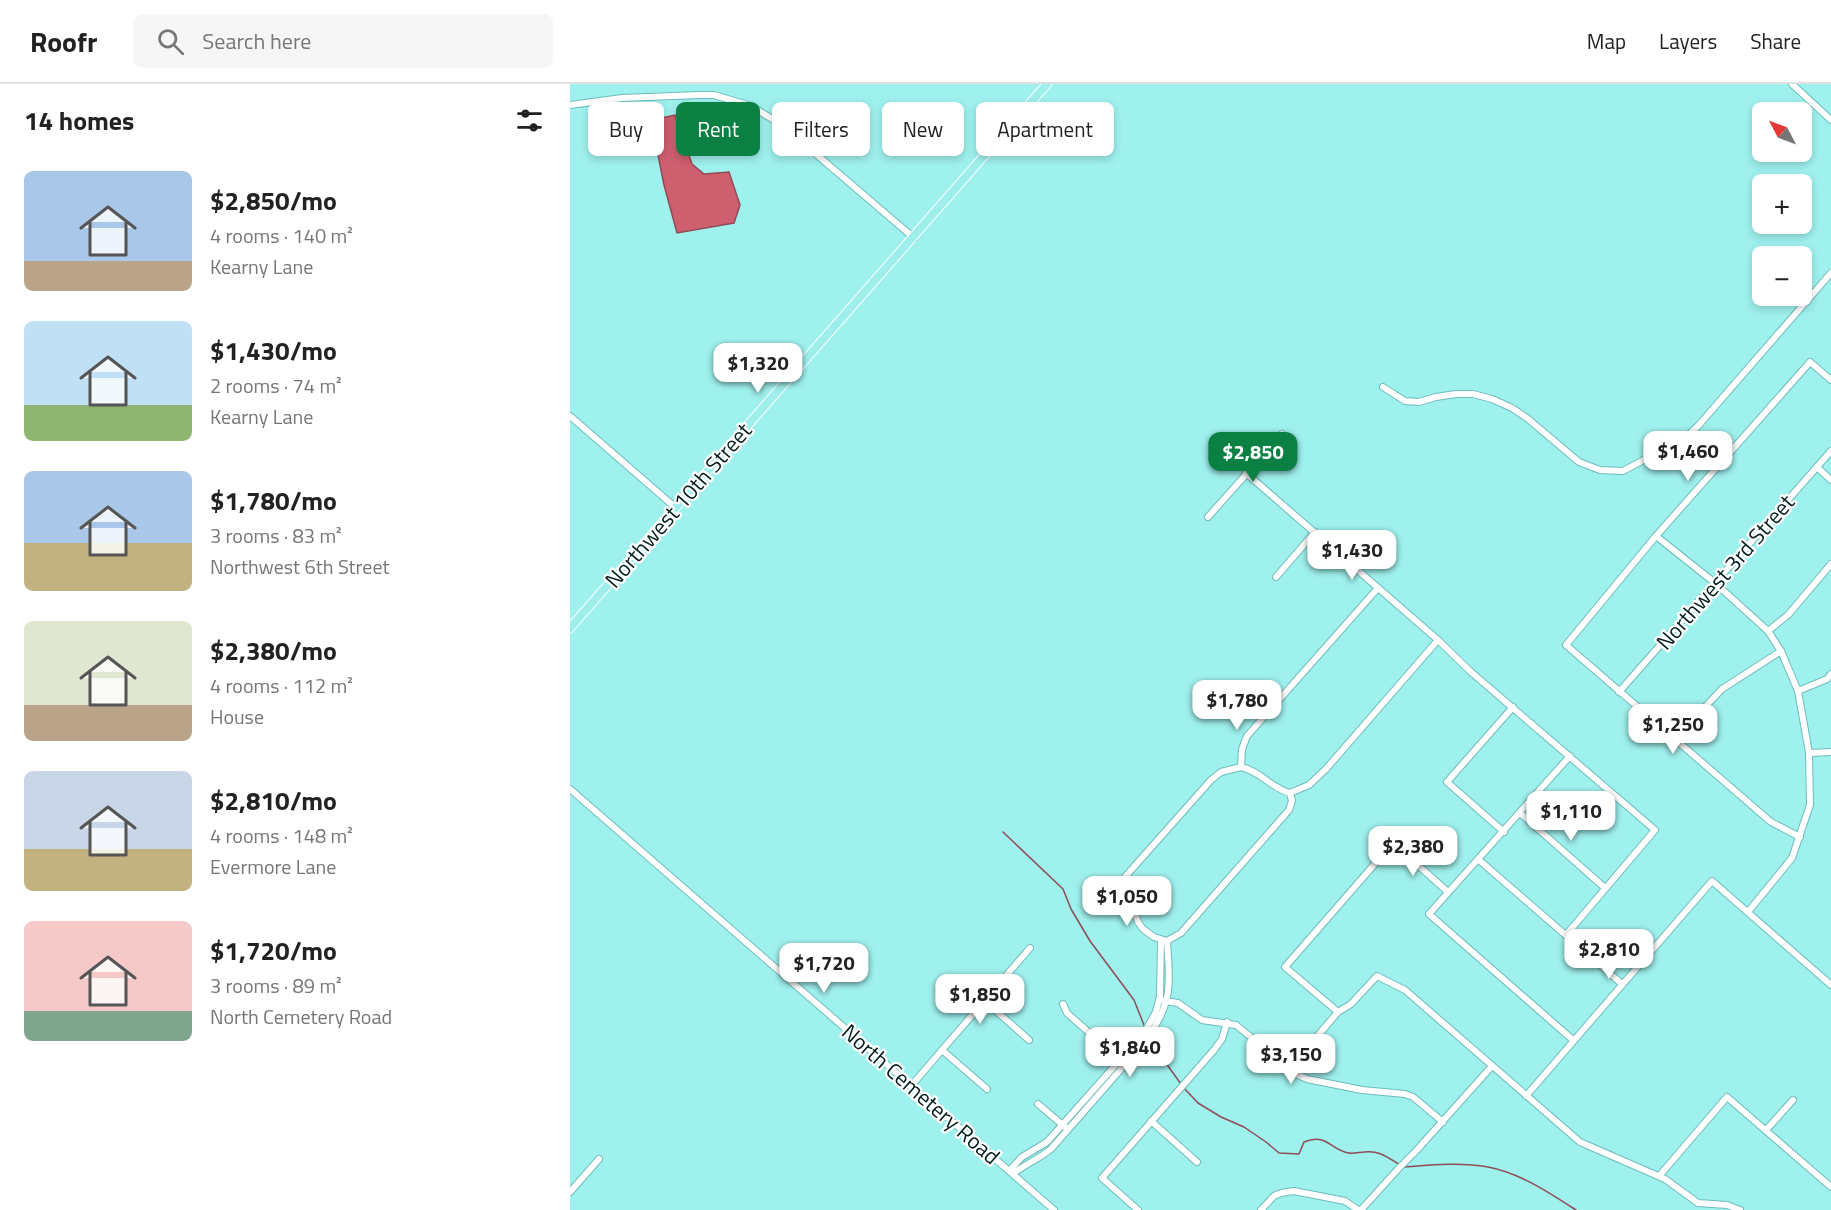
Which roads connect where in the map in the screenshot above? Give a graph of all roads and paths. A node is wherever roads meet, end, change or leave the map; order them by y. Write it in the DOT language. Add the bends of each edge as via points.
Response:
graph roads {
  1 [pos="1047,84"];
  2 [pos="1792,84"];
  3 [pos="570,105"];
  4 [pos="1831,120"];
  5 [pos="914,238"];
  6 [pos="1831,273"];
  7 [pos="1831,380"];
  8 [pos="1383,387"];
  9 [pos="570,416"];
  10 [pos="1282,434"];
  11 [pos="1831,451"];
  12 [pos="1817,467"];
  13 [pos="1246,473"];
  14 [pos="1831,480"];
  15 [pos="676,508"];
  16 [pos="1208,517"];
  17 [pos="1315,532"];
  18 [pos="1656,536"];
  19 [pos="1831,564"];
  20 [pos="1276,577"];
  21 [pos="1715,583"];
  22 [pos="1378,588"];
  23 [pos="570,628"];
  24 [pos="1768,631"];
  25 [pos="1438,640"];
  26 [pos="1781,651"];
  27 [pos="1831,674"];
  28 [pos="1797,691"];
  29 [pos="1619,692"];
  30 [pos="1513,707"];
  31 [pos="1674,740"];
  32 [pos="1831,752"];
  33 [pos="1809,753"];
  34 [pos="1570,756"];
  35 [pos="1240,766"];
  36 [pos="570,789"];
  37 [pos="1290,793"];
  38 [pos="1520,813"];
  39 [pos="1503,832"];
  40 [pos="1800,837"];
  41 [pos="1479,860"];
  42 [pos="1605,888"];
  43 [pos="1448,892"];
  44 [pos="1748,912"];
  45 [pos="1566,934"];
  46 [pos="1164,941"];
  47 [pos="1030,948"];
  48 [pos="1622,984"];
  49 [pos="1831,984"];
  50 [pos="1159,1000"];
  51 [pos="1167,1000"];
  52 [pos="984,1001"];
  53 [pos="1063,1004"];
  54 [pos="1338,1012"];
  55 [pos="1227,1022"];
  56 [pos="1029,1040"];
  57 [pos="1573,1040"];
  58 [pos="942,1050"];
  59 [pos="1122,1062"];
  60 [pos="1492,1066"];
  61 [pos="1289,1069"];
  62 [pos="911,1086"];
  63 [pos="987,1089"];
  64 [pos="1526,1095"];
  65 [pos="1793,1100"];
  66 [pos="1038,1104"];
  67 [pos="1151,1121"];
  68 [pos="1443,1122"];
  69 [pos="1065,1127"];
  70 [pos="1766,1130"];
  71 [pos="599,1159"];
  72 [pos="1197,1162"];
  73 [pos="1011,1172"];
  74 [pos="1659,1176"];
  75 [pos="1831,1187"];
  76 [pos="570,1192"];
  77 [pos="1054,1210"];
  78 [pos="1138,1210"];
  79 [pos="1261,1210"];
  80 [pos="1359,1210"];
  81 [pos="1740,1210"];
  1 -- 5 [label="main road, Northwest 10th Street"];
  2 -- 4 [label="street"];
  3 -- 5 [label="street" via="622,98 714,95 751,106 782,125"];
  5 -- 15 [label="main road, Northwest 10th Street"];
  6 -- 8 [label="street" via="1698,426 1685,438 1623,471 1600,470 1579,462 1527,418 1492,399 1456,394 1405,401"];
  7 -- 18 [label="street" via="1810,362"];
  9 -- 15 [label="street"];
  10 -- 13 [label="street"];
  11 -- 12 [label="street, Northwest 3rd Street"];
  12 -- 14 [label="street"];
  12 -- 21 [label="street, Northwest 3rd Street"];
  13 -- 16 [label="street"];
  13 -- 17 [label="street"];
  15 -- 23 [label="main road, Northwest 10th Street"];
  17 -- 20 [label="street"];
  17 -- 22 [label="street"];
  18 -- 21 [label="street"];
  18 -- 29 [label="street" via="1566,645"];
  19 -- 24 [label="street" via="1788,615"];
  21 -- 24 [label="street"];
  21 -- 29 [label="street, Northwest 3rd Street"];
  22 -- 25 [label="street"];
  22 -- 35 [label="street" via="1247,736"];
  24 -- 26 [label="street"];
  25 -- 30 [label="street"];
  25 -- 37 [label="street" via="1326,769 1309,785"];
  26 -- 28 [label="street"];
  26 -- 31 [label="street" via="1722,689"];
  27 -- 28 [label="street"];
  28 -- 33 [label="street"];
  29 -- 31 [label="street"];
  30 -- 34 [label="street"];
  30 -- 39 [label="street" via="1447,782"];
  31 -- 40 [label="street" via="1771,822"];
  32 -- 33 [label="street"];
  33 -- 40 [label="street" via="1810,805"];
  34 -- 38 [label="street"];
  34 -- 42 [label="street" via="1655,830"];
  35 -- 37 [label="street"];
  35 -- 46 [label="street" via="1211,780 1117,886 1140,926"];
  36 -- 62 [label="street, North Cemetery Road"];
  37 -- 46 [label="street" via="1289,810 1181,933"];
  38 -- 39 [label="street"];
  38 -- 42 [label="street"];
  39 -- 41 [label="street"];
  40 -- 44 [label="street" via="1792,858"];
  41 -- 43 [label="street"];
  41 -- 45 [label="street"];
  42 -- 45 [label="street"];
  43 -- 54 [label="street" via="1393,843 1285,967"];
  43 -- 57 [label="street" via="1430,914"];
  44 -- 48 [label="street" via="1712,881"];
  44 -- 49 [label="street"];
  45 -- 48 [label="street"];
  46 -- 50 [label="street"];
  46 -- 51 [label="street" via="1170,984"];
  47 -- 52 [label="street"];
  48 -- 57 [label="street"];
  50 -- 51 [label="street"];
  50 -- 59 [label="street" via="1144,1033"];
  51 -- 55 [label="street" via="1202,1020"];
  51 -- 59 [label="street" via="1157,1026"];
  52 -- 56 [label="street"];
  52 -- 58 [label="street"];
  53 -- 59 [label="street" via="1067,1013"];
  54 -- 60 [label="street" via="1377,976 1405,990"];
  54 -- 61 [label="street"];
  55 -- 61 [label="street" via="1236,1024"];
  55 -- 67 [label="street" via="1214,1050"];
  57 -- 64 [label="street"];
  58 -- 62 [label="street"];
  58 -- 63 [label="street"];
  59 -- 69 [label="street"];
  60 -- 64 [label="street"];
  60 -- 68 [label="street"];
  61 -- 68 [label="street" via="1307,1079 1405,1094"];
  62 -- 73 [label="street, North Cemetery Road"];
  64 -- 74 [label="street" via="1580,1142"];
  65 -- 70 [label="street"];
  66 -- 69 [label="street"];
  67 -- 72 [label="street"];
  67 -- 78 [label="street" via="1102,1178"];
  68 -- 80 [label="street"];
  69 -- 73 [label="street" via="1051,1149"];
  70 -- 74 [label="street" via="1727,1097"];
  70 -- 75 [label="street"];
  71 -- 76 [label="street"];
  73 -- 77 [label="street, North Cemetery Road"];
  74 -- 81 [label="street" via="1698,1203"];
  79 -- 80 [label="street" via="1274,1196 1294,1191 1345,1201"];
}
